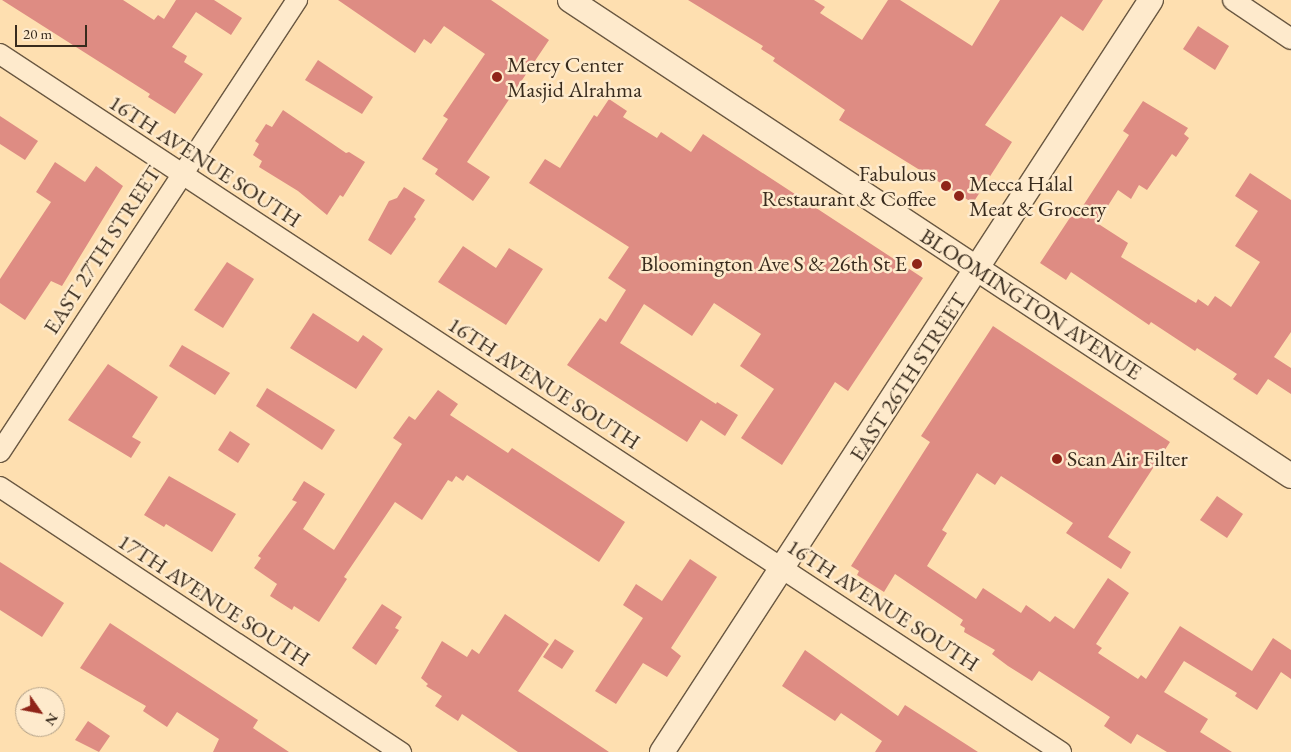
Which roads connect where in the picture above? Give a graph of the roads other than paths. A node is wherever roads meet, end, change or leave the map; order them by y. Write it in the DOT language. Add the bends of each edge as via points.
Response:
graph roads {
  1 [pos="297,0"];
  2 [pos="570,0"];
  3 [pos="1151,0"];
  4 [pos="1233,0"];
  5 [pos="1291,39"];
  6 [pos="0,54"];
  7 [pos="180,173"];
  8 [pos="978,268"];
  9 [pos="0,452"];
  10 [pos="1291,476"];
  11 [pos="0,487"];
  12 [pos="783,568"];
  13 [pos="401,752"];
  14 [pos="662,752"];
  15 [pos="1061,752"];
  1 -- 7 [label="street, EAST 27TH STREET"];
  2 -- 8 [label="street, BLOOMINGTON AVENUE"];
  3 -- 8 [label="street, EAST 26TH STREET"];
  4 -- 5 [label="street"];
  6 -- 7 [label="street, 16TH AVENUE SOUTH"];
  7 -- 9 [label="street, EAST 27TH STREET"];
  7 -- 12 [label="street, 16TH AVENUE SOUTH"];
  8 -- 10 [label="street, BLOOMINGTON AVENUE"];
  8 -- 12 [label="street, EAST 26TH STREET"];
  11 -- 13 [label="street, 17TH AVENUE SOUTH"];
  12 -- 14 [label="street, EAST 26TH STREET"];
  12 -- 15 [label="street, 16TH AVENUE SOUTH"];
}
